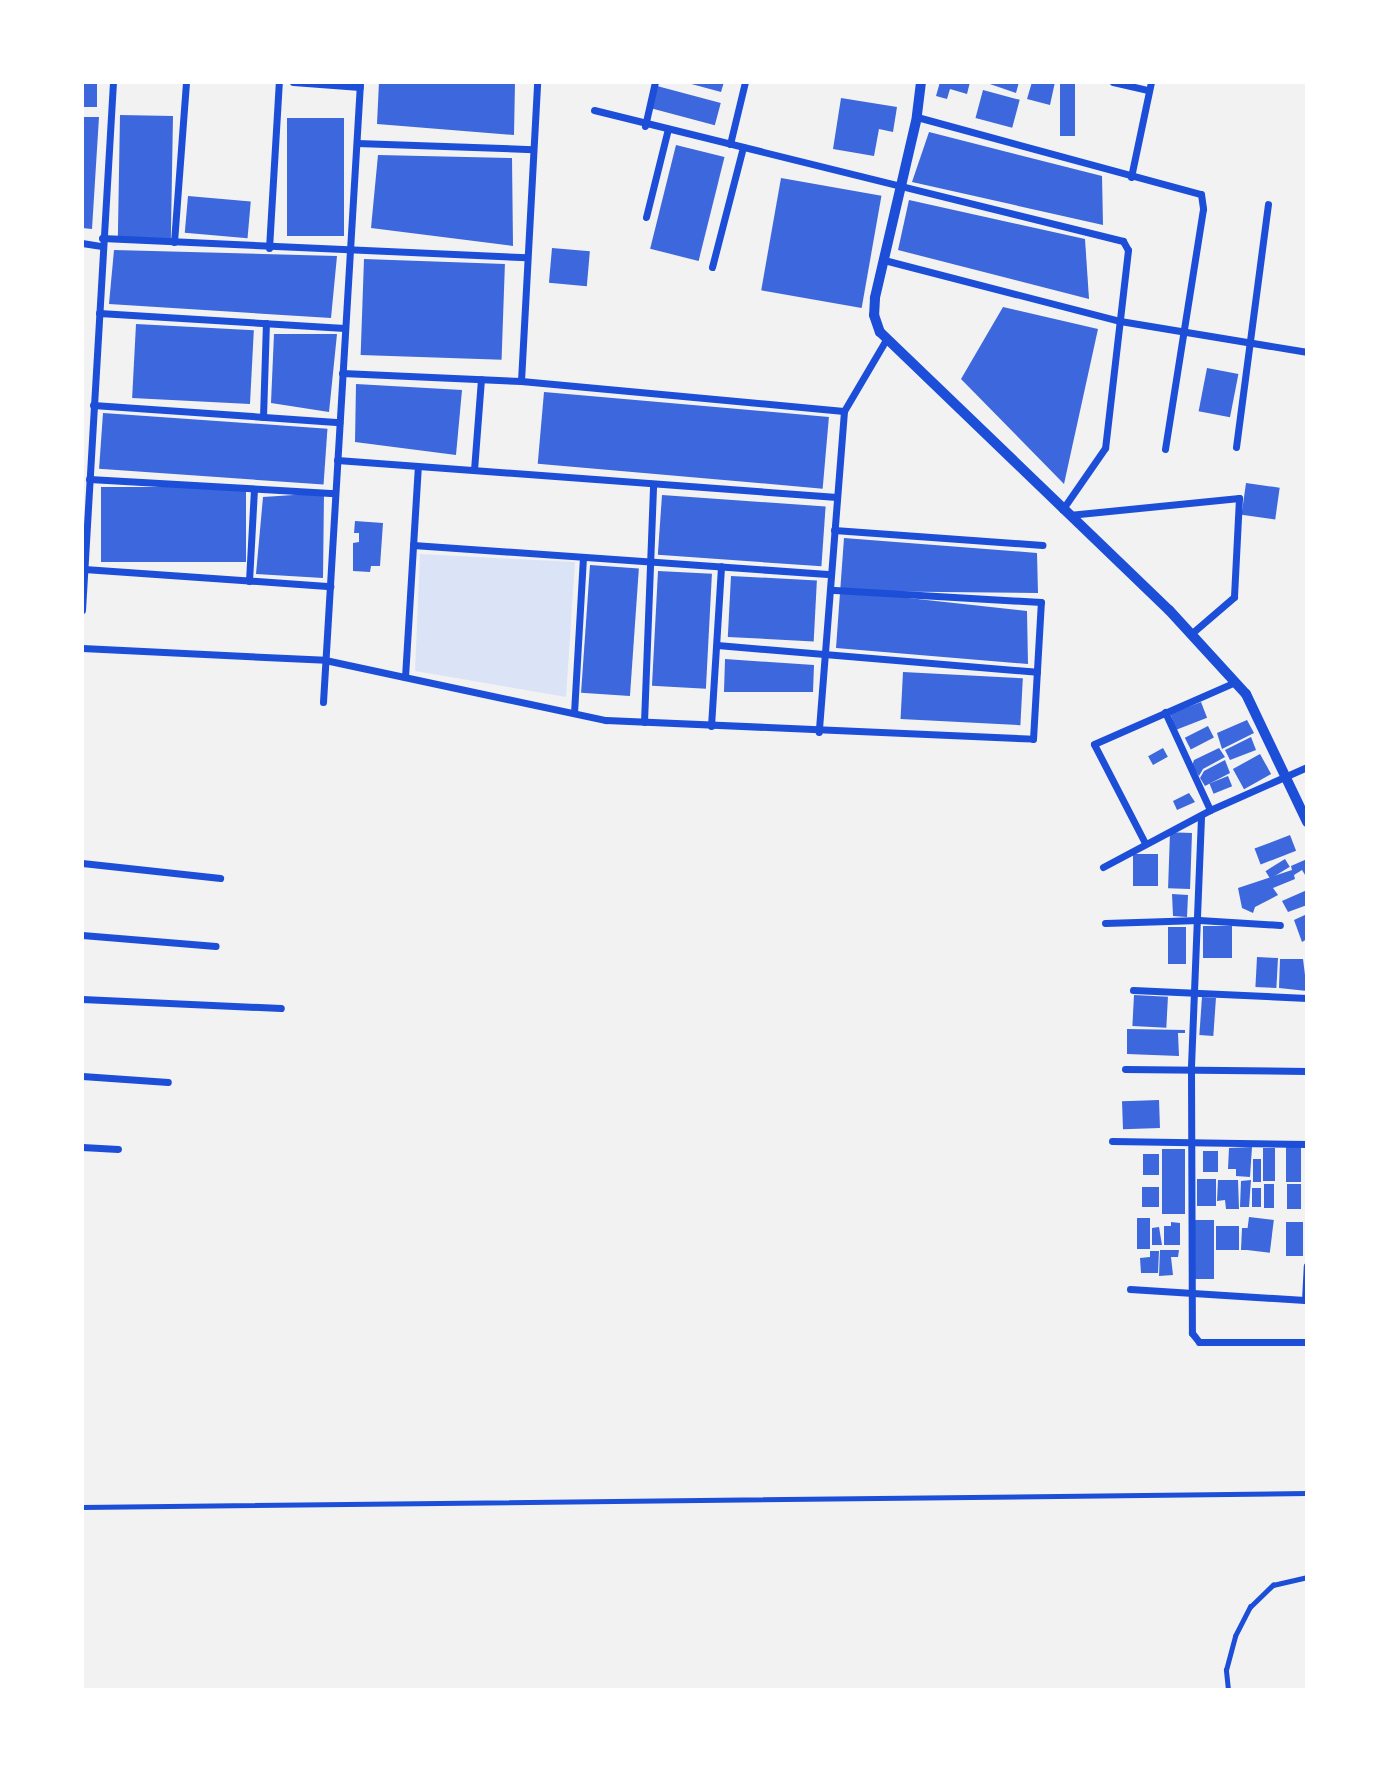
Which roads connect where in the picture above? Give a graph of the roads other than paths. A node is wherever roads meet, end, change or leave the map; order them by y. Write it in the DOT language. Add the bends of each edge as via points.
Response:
graph roads {
  1 [pos="113,82"];
  2 [pos="186,82"];
  3 [pos="279,82"];
  4 [pos="293,82"];
  5 [pos="537,82"];
  6 [pos="655,82"];
  7 [pos="745,82"];
  8 [pos="921,82"];
  9 [pos="1113,82"];
  10 [pos="360,85"];
  11 [pos="1150,86"];
  12 [pos="594,110"];
  13 [pos="917,117"];
  14 [pos="645,126"];
  15 [pos="668,129"];
  16 [pos="356,143"];
  17 [pos="730,144"];
  18 [pos="743,147"];
  19 [pos="533,149"];
  20 [pos="1131,177"];
  21 [pos="901,186"];
  22 [pos="1268,204"];
  23 [pos="646,217"];
  24 [pos="102,242"];
  25 [pos="174,242"];
  26 [pos="82,243"];
  27 [pos="351,247"];
  28 [pos="269,248"];
  29 [pos="527,257"];
  30 [pos="884,260"];
  31 [pos="712,267"];
  32 [pos="99,313"];
  33 [pos="1120,321"];
  34 [pos="266,323"];
  35 [pos="345,328"];
  36 [pos="1184,330"];
  37 [pos="887,338"];
  38 [pos="1250,342"];
  39 [pos="1307,352"];
  40 [pos="342,373"];
  41 [pos="481,379"];
  42 [pos="521,381"];
  43 [pos="93,405"];
  44 [pos="844,411"];
  45 [pos="263,417"];
  46 [pos="82,419"];
  47 [pos="93,420"];
  48 [pos="340,422"];
  49 [pos="1236,447"];
  50 [pos="1165,449"];
  51 [pos="337,460"];
  52 [pos="418,466"];
  53 [pos="474,470"];
  54 [pos="89,479"];
  55 [pos="653,484"];
  56 [pos="254,489"];
  57 [pos="335,493"];
  58 [pos="836,497"];
  59 [pos="1065,513"];
  60 [pos="834,530"];
  61 [pos="414,545"];
  62 [pos="1042,545"];
  63 [pos="583,557"];
  64 [pos="650,561"];
  65 [pos="721,566"];
  66 [pos="85,569"];
  67 [pos="831,574"];
  68 [pos="249,581"];
  69 [pos="330,586"];
  70 [pos="830,590"];
  71 [pos="82,610"];
  72 [pos="1191,634"];
  73 [pos="716,645"];
  74 [pos="82,648"];
  75 [pos="825,656"];
  76 [pos="325,660"];
  77 [pos="1037,672"];
  78 [pos="405,677"];
  79 [pos="1235,682"];
  80 [pos="323,702"];
  81 [pos="1165,712"];
  82 [pos="574,713"];
  83 [pos="644,722"];
  84 [pos="711,726"];
  85 [pos="819,732"];
  86 [pos="1307,767"];
  87 [pos="1287,776"];
  88 [pos="1210,810"];
  89 [pos="1201,817"];
  90 [pos="1307,822"];
  91 [pos="1145,843"];
  92 [pos="82,863"];
  93 [pos="1102,867"];
  94 [pos="220,878"];
  95 [pos="1199,920"];
  96 [pos="1105,923"];
  97 [pos="1280,925"];
  98 [pos="82,935"];
  99 [pos="216,946"];
  100 [pos="1133,990"];
  101 [pos="1194,994"];
  102 [pos="1307,998"];
  103 [pos="82,999"];
  104 [pos="281,1007"];
  105 [pos="1125,1069"];
  106 [pos="1191,1070"];
  107 [pos="1307,1071"];
  108 [pos="82,1076"];
  109 [pos="168,1082"];
  110 [pos="1112,1141"];
  111 [pos="1192,1141"];
  112 [pos="1307,1144"];
  113 [pos="82,1147"];
  114 [pos="118,1149"];
  115 [pos="1307,1266"];
  116 [pos="1130,1289"];
  117 [pos="1189,1293"];
  118 [pos="1307,1342"];
  119 [pos="1307,1493"];
  120 [pos="82,1507"];
  121 [pos="1307,1577"];
  122 [pos="1228,1690"];
  1 -- 24 [label="street"];
  2 -- 25 [label="street"];
  3 -- 28 [label="street"];
  4 -- 10 [label="street"];
  5 -- 19 [label="street"];
  6 -- 14 [label="street"];
  7 -- 17 [label="street"];
  8 -- 13 [label="street"];
  9 -- 11 [label="street"];
  10 -- 16 [label="street"];
  11 -- 20 [label="street"];
  12 -- 14 [label="street"];
  13 -- 20 [label="street"];
  13 -- 21 [label="street"];
  14 -- 15 [label="street"];
  15 -- 17 [label="street"];
  15 -- 23 [label="street"];
  16 -- 19 [label="street"];
  16 -- 27 [label="street"];
  17 -- 18 [label="street"];
  18 -- 21 [label="street"];
  18 -- 31 [label="street"];
  19 -- 29 [label="street"];
  20 -- 36 [label="street" via="1195,191 1203,198"];
  21 -- 30 [label="street"];
  21 -- 33 [label="street" via="1123,241 1128,250"];
  22 -- 38 [label="street"];
  24 -- 25 [label="street"];
  24 -- 26 [label="street"];
  24 -- 32 [label="street"];
  25 -- 28 [label="street"];
  27 -- 28 [label="street"];
  27 -- 29 [label="street"];
  27 -- 35 [label="street"];
  29 -- 42 [label="street"];
  30 -- 33 [label="street"];
  30 -- 37 [label="street" via="874,315"];
  32 -- 34 [label="street"];
  32 -- 43 [label="street"];
  33 -- 36 [label="street"];
  33 -- 59 [label="street" via="1105,448"];
  34 -- 35 [label="street"];
  34 -- 45 [label="street"];
  35 -- 40 [label="street"];
  36 -- 38 [label="street"];
  36 -- 50 [label="street"];
  37 -- 44 [label="street"];
  37 -- 59 [label="street"];
  38 -- 39 [label="street"];
  38 -- 49 [label="street"];
  40 -- 41 [label="street"];
  40 -- 48 [label="street"];
  41 -- 42 [label="street"];
  41 -- 53 [label="street"];
  42 -- 44 [label="street"];
  43 -- 45 [label="street"];
  43 -- 47 [label="street"];
  44 -- 58 [label="street"];
  45 -- 48 [label="street"];
  46 -- 47 [label="street"];
  47 -- 54 [label="street"];
  48 -- 51 [label="street"];
  51 -- 52 [label="street"];
  51 -- 57 [label="street"];
  52 -- 53 [label="street"];
  52 -- 61 [label="street"];
  53 -- 55 [label="street"];
  54 -- 56 [label="street"];
  54 -- 66 [label="street"];
  55 -- 58 [label="street"];
  55 -- 64 [label="street"];
  56 -- 57 [label="street"];
  56 -- 68 [label="street"];
  57 -- 69 [label="street"];
  58 -- 60 [label="street"];
  59 -- 72 [label="street"];
  59 -- 72 [label="street" via="1239,498 1234,597"];
  60 -- 62 [label="street"];
  60 -- 67 [label="street"];
  61 -- 63 [label="street"];
  61 -- 78 [label="street"];
  63 -- 64 [label="street"];
  63 -- 82 [label="street"];
  64 -- 65 [label="street"];
  64 -- 83 [label="street"];
  65 -- 67 [label="street"];
  65 -- 73 [label="street"];
  66 -- 68 [label="street"];
  66 -- 71 [label="street"];
  67 -- 70 [label="street"];
  68 -- 69 [label="street"];
  69 -- 76 [label="street"];
  70 -- 75 [label="street"];
  70 -- 77 [label="street" via="1041,602"];
  72 -- 79 [label="street"];
  73 -- 75 [label="street"];
  73 -- 84 [label="street"];
  74 -- 76 [label="street"];
  75 -- 77 [label="street"];
  75 -- 85 [label="street"];
  76 -- 78 [label="street"];
  76 -- 80 [label="street"];
  77 -- 85 [label="street" via="1033,739"];
  78 -- 82 [label="street"];
  79 -- 81 [label="street"];
  79 -- 87 [label="street"];
  81 -- 88 [label="street"];
  81 -- 91 [label="street" via="1094,744"];
  82 -- 83 [label="street"];
  83 -- 84 [label="street"];
  84 -- 85 [label="street"];
  86 -- 87 [label="street"];
  87 -- 88 [label="street"];
  87 -- 90 [label="street"];
  88 -- 89 [label="street"];
  89 -- 91 [label="street"];
  89 -- 95 [label="street"];
  91 -- 93 [label="street"];
  92 -- 94 [label="street"];
  95 -- 96 [label="street"];
  95 -- 97 [label="street"];
  95 -- 101 [label="street"];
  98 -- 99 [label="street"];
  100 -- 101 [label="street"];
  101 -- 102 [label="street"];
  101 -- 106 [label="street"];
  103 -- 104 [label="street"];
  105 -- 106 [label="street"];
  106 -- 107 [label="street"];
  106 -- 111 [label="street"];
  108 -- 109 [label="street"];
  110 -- 111 [label="street"];
  111 -- 112 [label="street"];
  111 -- 117 [label="street"];
  113 -- 114 [label="street"];
  115 -- 117 [label="street" via="1306,1300"];
  116 -- 117 [label="street"];
  117 -- 118 [label="street" via="1192,1333 1199,1342"];
  119 -- 120 [label="lane"];
  121 -- 122 [label="lane" via="1273,1585 1250,1607 1235,1636 1226,1670"];
}
